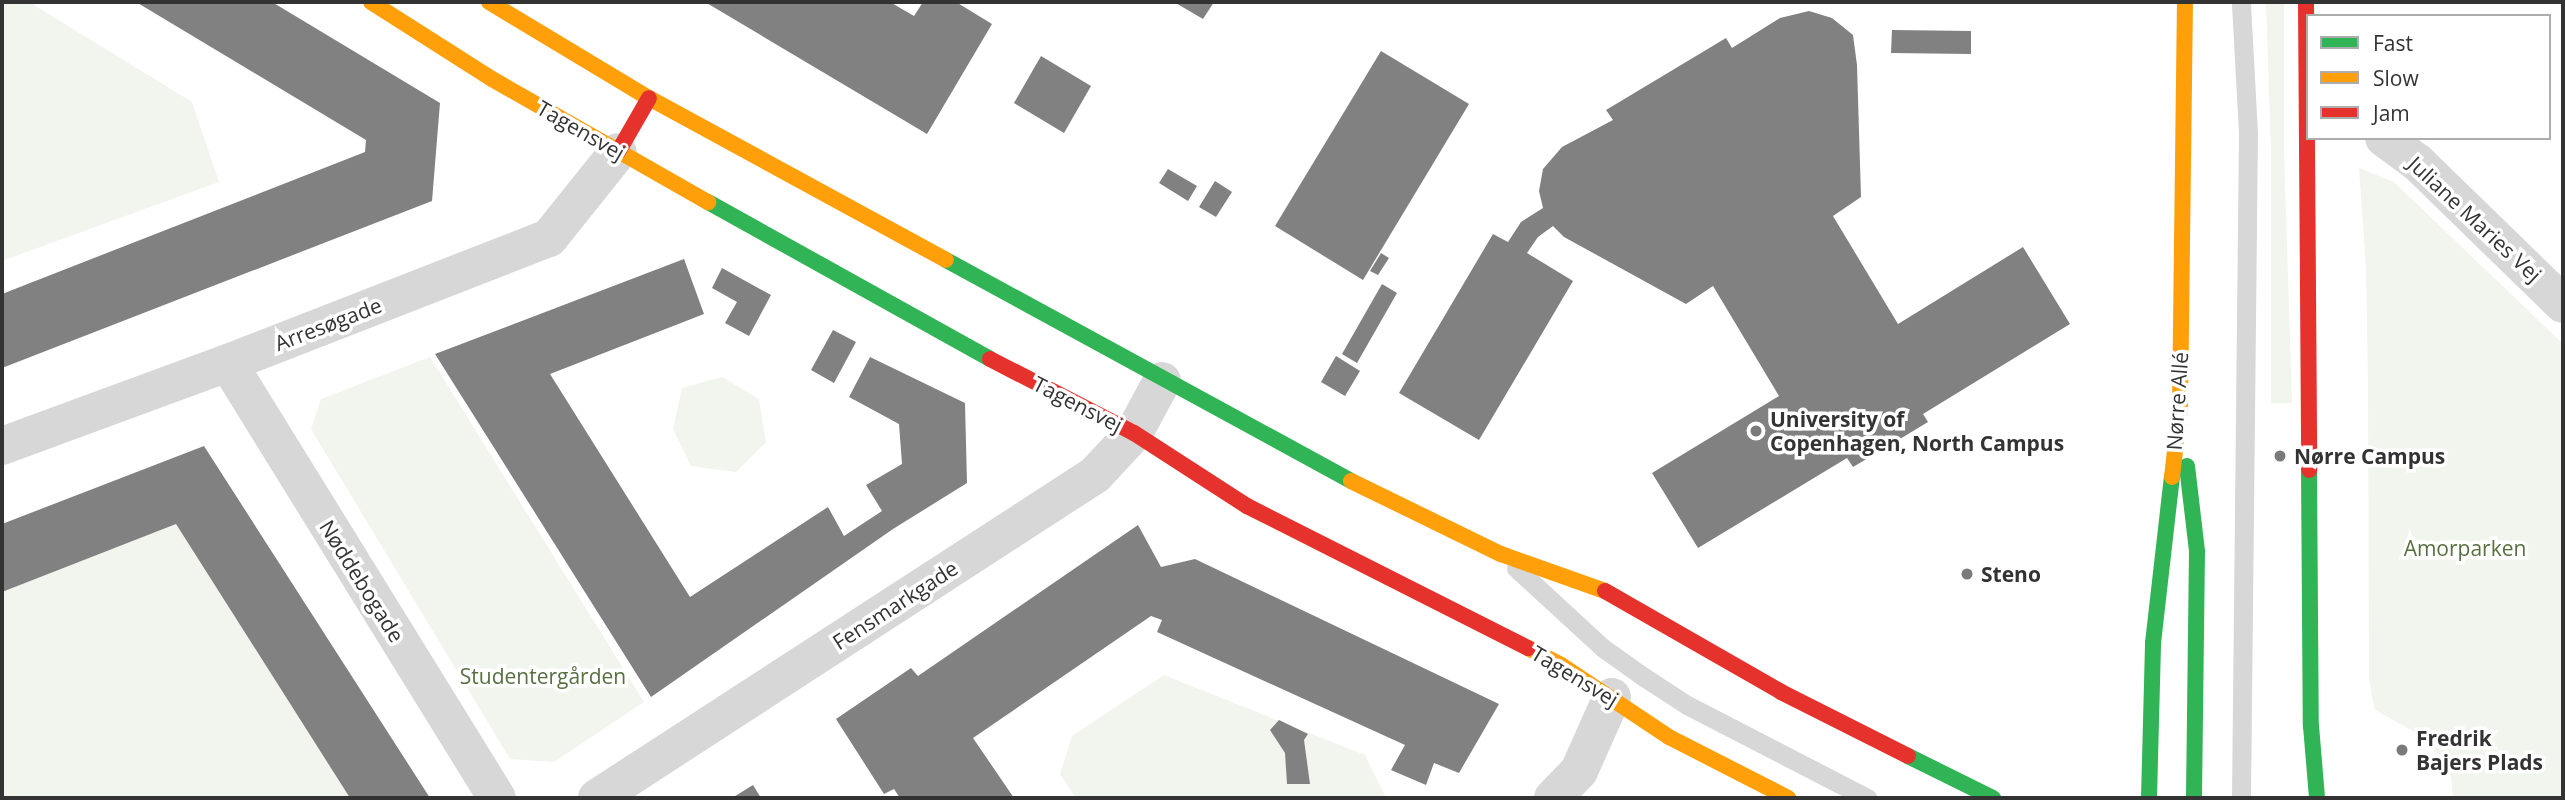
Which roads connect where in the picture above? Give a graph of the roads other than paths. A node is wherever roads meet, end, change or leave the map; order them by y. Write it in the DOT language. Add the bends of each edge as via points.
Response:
graph roads {
  1 [pos="371,2"];
  2 [pos="489,2"];
  3 [pos="2185,2"];
  4 [pos="2241,2"];
  5 [pos="2306,2"];
  6 [pos="649,98"];
  7 [pos="2306,105"];
  8 [pos="2306,140"];
  9 [pos="2387,140"];
  10 [pos="618,152"];
  11 [pos="2563,304"];
  12 [pos="228,363"];
  13 [pos="1162,381"];
  14 [pos="2180,408"];
  15 [pos="1133,433"];
  16 [pos="2,446"];
  17 [pos="1501,554"];
  18 [pos="1612,697"];
  19 [pos="496,798"];
  20 [pos="597,798"];
  21 [pos="1553,798"];
  22 [pos="1788,798"];
  23 [pos="1867,798"];
  24 [pos="1993,798"];
  25 [pos="2149,798"];
  26 [pos="2194,798"];
  27 [pos="2241,798"];
  28 [pos="2317,798"];
  1 -- 10 [label="street, Tagensvej"];
  2 -- 6 [label="street, Tagensvej"];
  3 -- 14 [label="street, Nørre Allé"];
  4 -- 27 [label="lane" via="2248,133"];
  5 -- 7 [label="street"];
  6 -- 10 [label="street"];
  6 -- 13 [label="street, Tagensvej"];
  8 -- 28 [label="street" via="2311,726"];
  9 -- 11 [label="street, Juliane Maries Vej" via="2418,163"];
  10 -- 12 [label="street, Arresøgade" via="549,238"];
  10 -- 15 [label="street, Tagensvej" via="995,362"];
  12 -- 16 [label="street, Arresøgade"];
  12 -- 19 [label="street, Nøddebogade"];
  13 -- 15 [label="street, Fensmarkgade"];
  13 -- 17 [label="street, Tagensvej" via="1330,471"];
  14 -- 25 [label="street, Nørre Allé" via="2153,643"];
  14 -- 26 [label="street" via="2197,551"];
  15 -- 18 [label="street, Tagensvej" via="1247,506 1561,664"];
  15 -- 20 [label="street, Fensmarkgade" via="1095,475"];
  17 -- 23 [label="lane, Tagensvej" via="1566,616 1644,677 1687,705"];
  17 -- 24 [label="street, Tagensvej" via="1593,585 1781,692"];
  18 -- 21 [label="street" via="1579,771"];
  18 -- 22 [label="street, Tagensvej" via="1670,737"];
}
